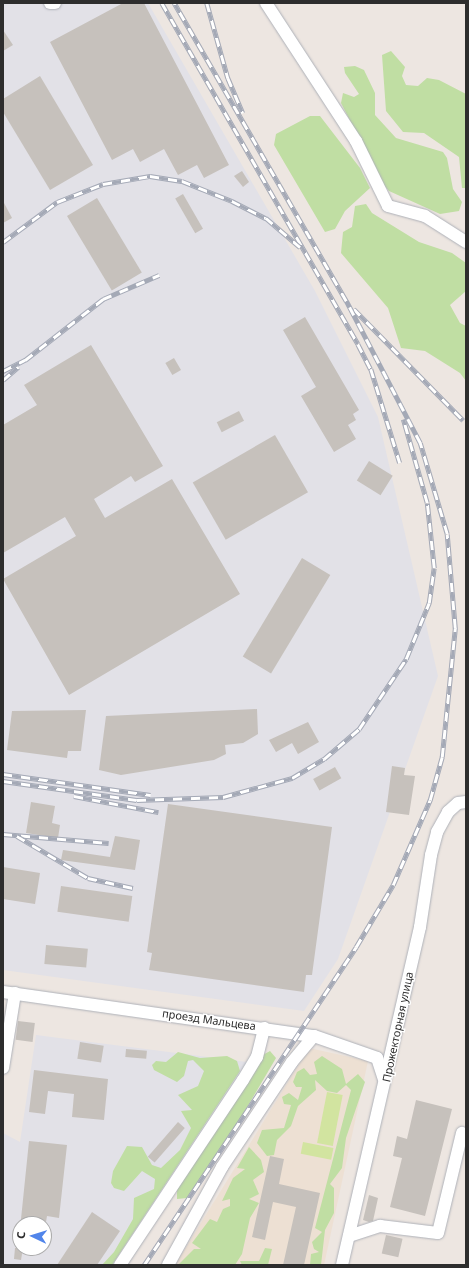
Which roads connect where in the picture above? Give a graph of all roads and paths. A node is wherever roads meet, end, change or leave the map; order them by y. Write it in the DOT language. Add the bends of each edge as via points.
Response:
graph roads {
  1 [pos="50,3"];
  2 [pos="55,3"];
  3 [pos="266,3"];
  4 [pos="466,242"];
  5 [pos="466,802"];
  6 [pos="9,993"];
  7 [pos="264,1028"];
  8 [pos="314,1036"];
  9 [pos="3,1068"];
  10 [pos="384,1092"];
  11 [pos="462,1133"];
  12 [pos="349,1236"];
  13 [pos="120,1265"];
  14 [pos="168,1265"];
  15 [pos="342,1265"];
  1 -- 2 [label="street"];
  3 -- 4 [label="street" via="356,141 388,206 425,216"];
  5 -- 10 [label="street, Прожекторная улица" via="458,802 448,812 430,855 420,927"];
  6 -- 7 [label="street, проезд Мальцева"];
  6 -- 9 [label="street"];
  7 -- 8 [label="street, проезд Мальцева"];
  7 -- 13 [label="street" via="257,1057"];
  8 -- 10 [label="street, проезд Мальцева" via="377,1058 384,1070"];
  8 -- 14 [label="street" via="292,1062 222,1167"];
  10 -- 12 [label="street, Прожекторная улица"];
  11 -- 12 [label="street" via="438,1233 380,1226"];
  12 -- 15 [label="street, Прожекторная улица"];
}
